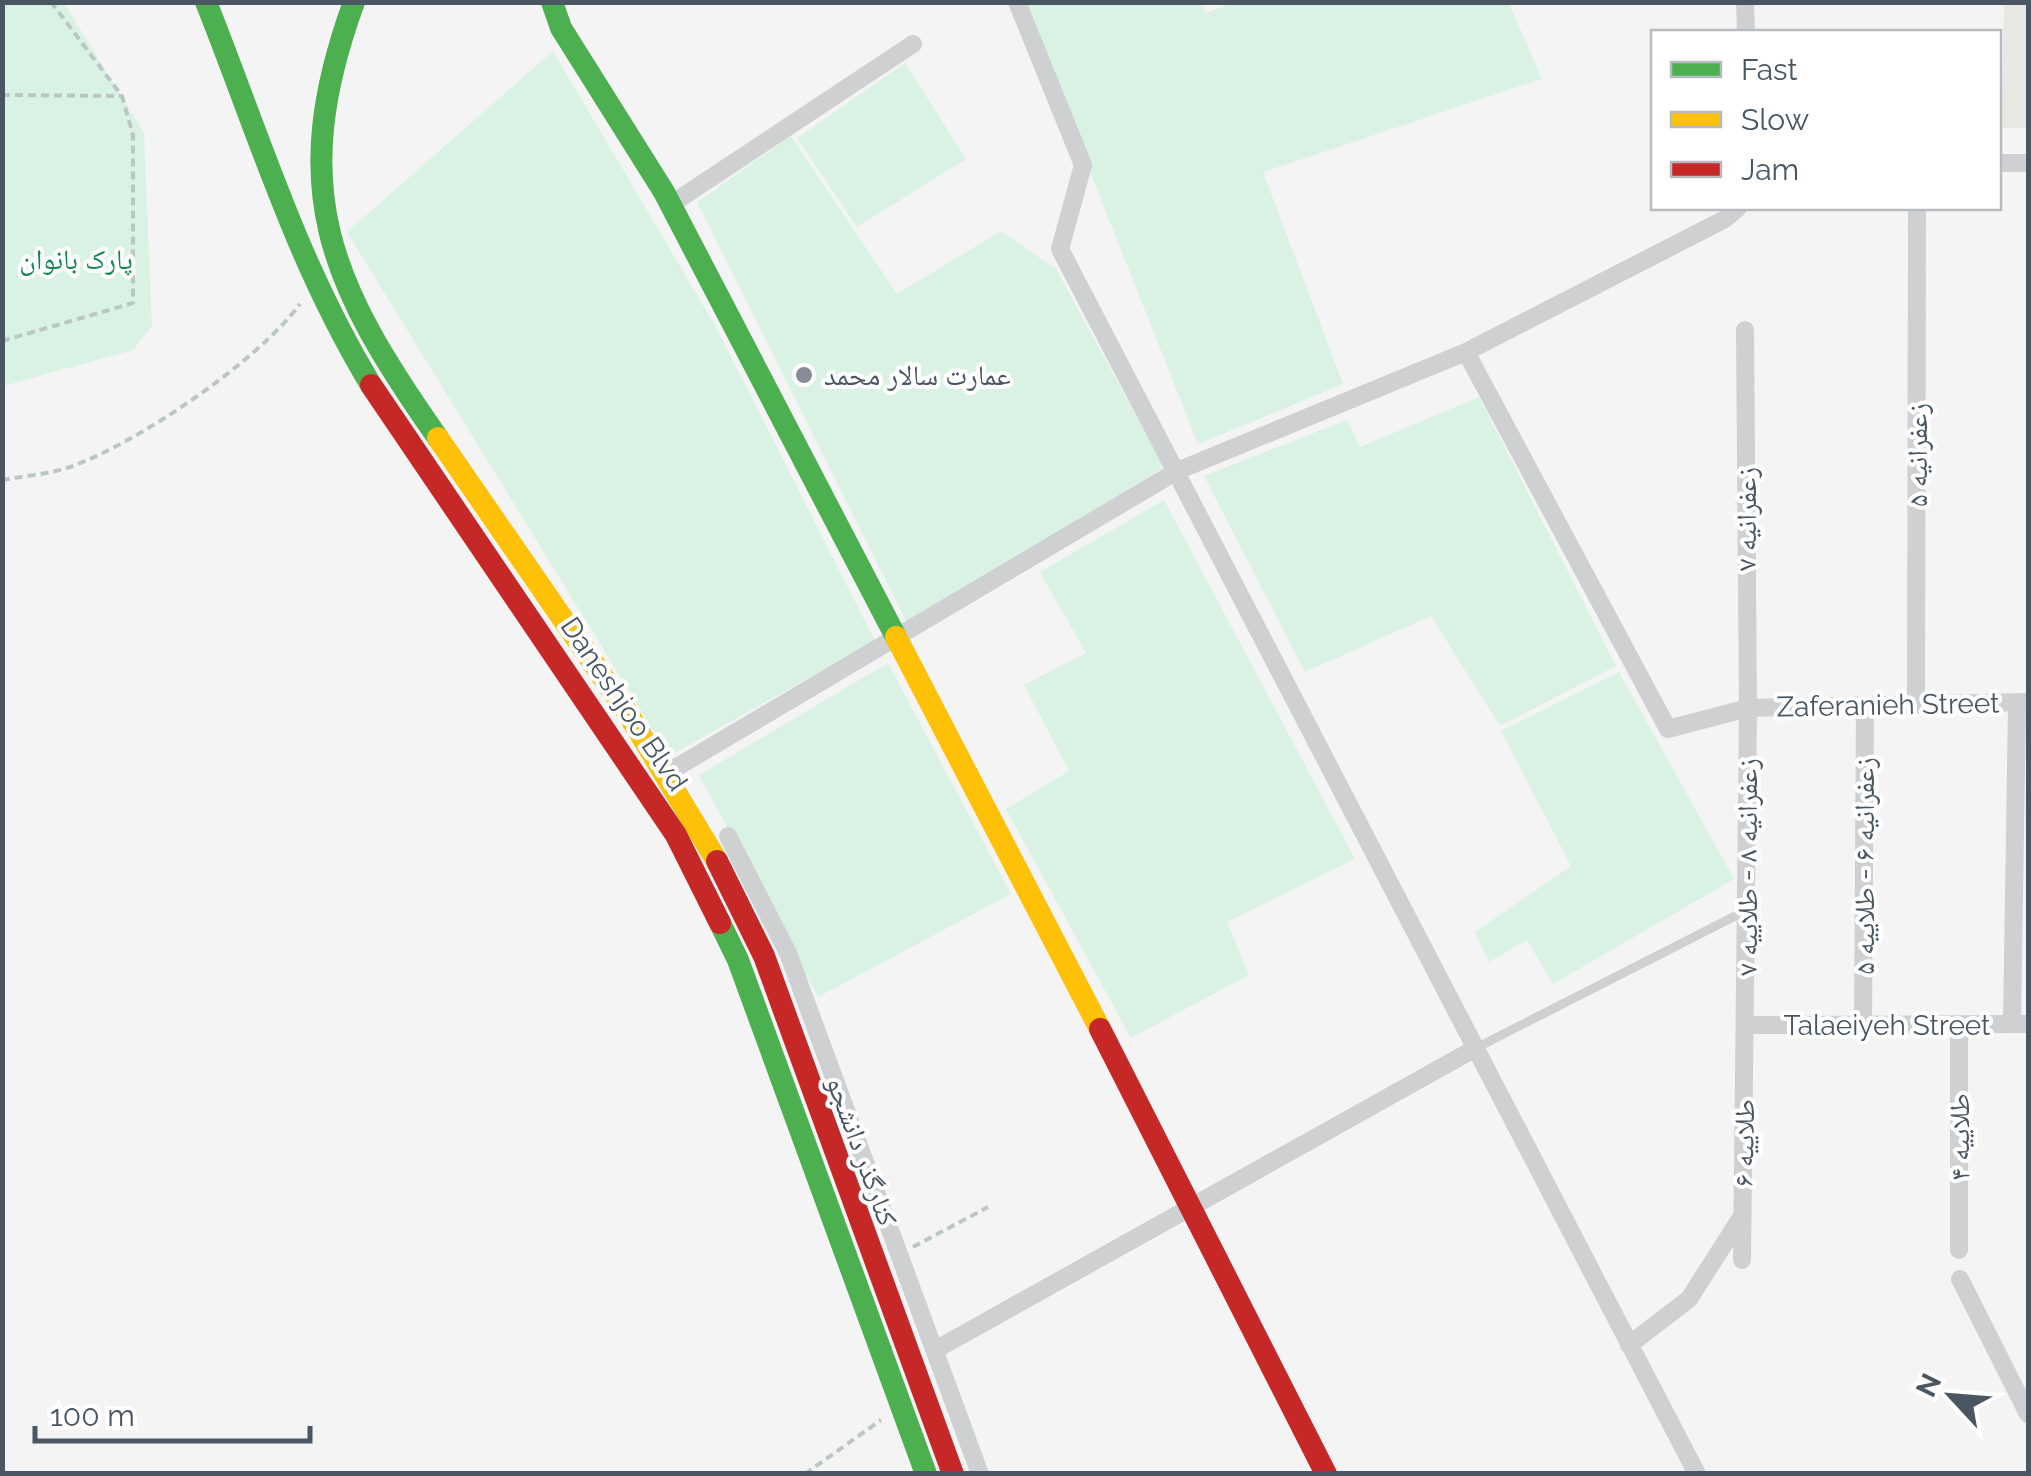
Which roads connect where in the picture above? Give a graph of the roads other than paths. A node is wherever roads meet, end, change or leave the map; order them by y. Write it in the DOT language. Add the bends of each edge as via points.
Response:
graph roads {
  1 [pos="206,2"];
  2 [pos="354,2"];
  3 [pos="552,2"];
  4 [pos="1017,2"];
  5 [pos="1746,2"];
  6 [pos="1746,30"];
  7 [pos="913,44"];
  8 [pos="2001,163"];
  9 [pos="2028,163"];
  10 [pos="670,204"];
  11 [pos="1735,210"];
  12 [pos="1917,210"];
  13 [pos="1745,330"];
  14 [pos="1466,352"];
  15 [pos="1176,470"];
  16 [pos="895,638"];
  17 [pos="2023,703"];
  18 [pos="1916,704"];
  19 [pos="1864,706"];
  20 [pos="1748,708"];
  21 [pos="666,774"];
  22 [pos="728,836"];
  23 [pos="1747,910"];
  24 [pos="1959,1024"];
  25 [pos="2020,1024"];
  26 [pos="1746,1025"];
  27 [pos="1864,1026"];
  28 [pos="1476,1048"];
  29 [pos="1193,1208"];
  30 [pos="1742,1215"];
  31 [pos="1958,1250"];
  32 [pos="1742,1260"];
  33 [pos="1960,1279"];
  34 [pos="1629,1345"];
  35 [pos="935,1350"];
  36 [pos="2028,1414"];
  37 [pos="926,1474"];
  38 [pos="953,1474"];
  39 [pos="980,1474"];
  40 [pos="1326,1474"];
  41 [pos="1697,1474"];
  1 -- 37 [label="main road, Daneshjoo Blvd" via="314,284 384,407 707,890"];
  2 -- 21 [label="main road, Daneshjoo Blvd" via="318,126 318,174 332,246 408,392"];
  3 -- 10 [label="main road"];
  4 -- 15 [label="street" via="1084,165 1060,249"];
  5 -- 6 [label="street"];
  7 -- 10 [label="street"];
  8 -- 9 [label="street"];
  10 -- 16 [label="main road"];
  11 -- 14 [label="street"];
  12 -- 18 [label="street, زعفرانیه ۵"];
  13 -- 20 [label="street, زعفرانیه ۷"];
  14 -- 15 [label="street"];
  14 -- 20 [label="street, Zaferanieh Street" via="1668,729"];
  15 -- 16 [label="street"];
  15 -- 28 [label="street"];
  16 -- 21 [label="street"];
  16 -- 29 [label="main road"];
  17 -- 18 [label="street, Zaferanieh Street"];
  17 -- 25 [label="street"];
  18 -- 19 [label="street, Zaferanieh Street"];
  19 -- 20 [label="street, Zaferanieh Street"];
  19 -- 27 [label="street, زعفرانیه ۶ - طلاییه ۵"];
  20 -- 23 [label="street, زعفرانیه ۸ - طلاییه ۷"];
  21 -- 38 [label="main road, Daneshjoo Blvd" via="730,877 764,956"];
  22 -- 35 [label="street, کنارگذر دانشجو" via="788,953"];
  23 -- 26 [label="street, زعفرانیه ۸ - طلاییه ۷"];
  23 -- 28 [label="lane"];
  24 -- 25 [label="street, Talaeiyeh Street"];
  24 -- 27 [label="street, Talaeiyeh Street"];
  24 -- 31 [label="street, طلاییه ۴"];
  26 -- 27 [label="street, Talaeiyeh Street"];
  26 -- 30 [label="street, طلاییه ۶"];
  28 -- 29 [label="street"];
  28 -- 34 [label="street"];
  29 -- 35 [label="street"];
  29 -- 40 [label="main road"];
  30 -- 32 [label="street, طلاییه ۶"];
  30 -- 34 [label="street" via="1689,1299"];
  33 -- 36 [label="street"];
  34 -- 41 [label="street"];
  35 -- 39 [label="street, کنارگذر دانشجو"];
}
